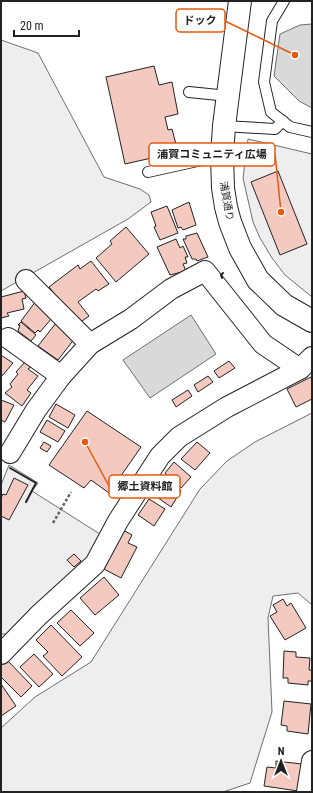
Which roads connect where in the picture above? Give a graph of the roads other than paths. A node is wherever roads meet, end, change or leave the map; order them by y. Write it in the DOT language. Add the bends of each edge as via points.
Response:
graph roads {
  1 [pos="240,1"];
  2 [pos="284,1"];
  3 [pos="189,92"];
  4 [pos="228,96"];
  5 [pos="283,121"];
  6 [pos="224,126"];
  7 [pos="312,132"];
  8 [pos="222,156"];
  9 [pos="148,172"];
  10 [pos="26,280"];
  11 [pos="312,321"];
  12 [pos="8,338"];
  13 [pos="90,344"];
  14 [pos="306,363"];
  15 [pos="61,376"];
  16 [pos="10,453"];
  17 [pos="2,651"];
  18 [pos="312,761"];
  19 [pos="307,792"];
  1 -- 4 [label="main road, 浦賀通り"];
  2 -- 5 [label="lane" via="272,21 264,82 270,112"];
  3 -- 4 [label="lane"];
  4 -- 6 [label="main road, 浦賀通り"];
  5 -- 6 [label="lane" via="275,129"];
  5 -- 7 [label="lane" via="290,127"];
  6 -- 8 [label="main road, 浦賀通り"];
  8 -- 9 [label="lane"];
  8 -- 11 [label="main road, 浦賀通り" via="226,207 240,248 258,280 284,305"];
  10 -- 13 [label="street"];
  12 -- 15 [label="street"];
  13 -- 14 [label="street" via="131,319 171,289 205,271 263,344"];
  13 -- 15 [label="street"];
  14 -- 17 [label="street" via="179,437 160,456 118,521 95,564"];
  15 -- 16 [label="street" via="36,410"];
  18 -- 19 [label="street"];
}
